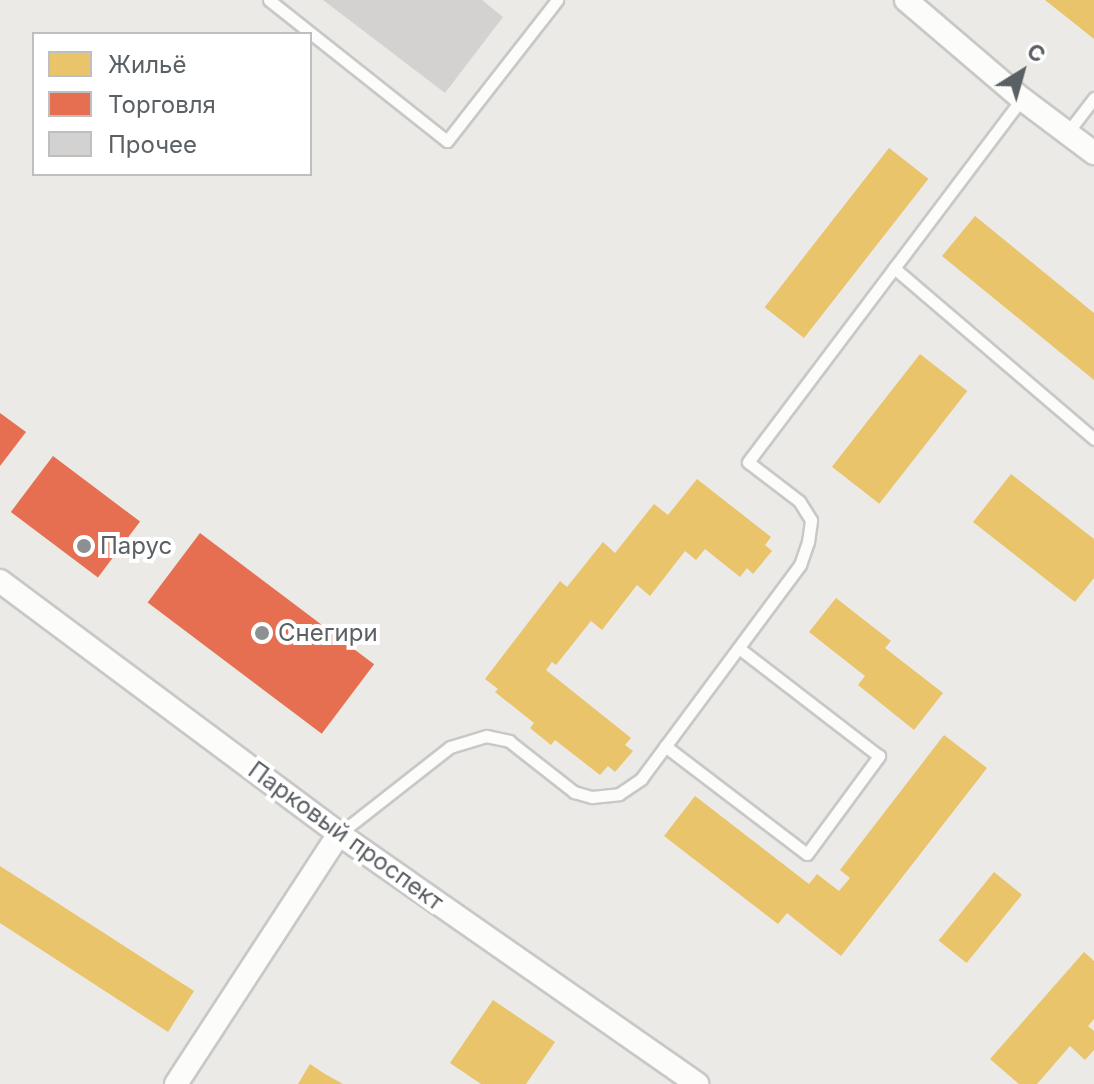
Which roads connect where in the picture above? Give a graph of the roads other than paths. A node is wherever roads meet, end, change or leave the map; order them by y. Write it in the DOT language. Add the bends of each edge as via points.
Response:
graph roads {
  1 [pos="269,0"];
  2 [pos="557,0"];
  3 [pos="906,0"];
  4 [pos="309,32"];
  5 [pos="312,34"];
  6 [pos="1094,98"];
  7 [pos="1022,99"];
  8 [pos="1068,132"];
  9 [pos="1094,153"];
  10 [pos="894,268"];
  11 [pos="1094,439"];
  12 [pos="0,581"];
  13 [pos="739,648"];
  14 [pos="665,746"];
  15 [pos="339,834"];
  16 [pos="176,1084"];
  17 [pos="697,1084"];
  1 -- 4 [label="lane"];
  2 -- 5 [label="lane" via="447,141"];
  3 -- 7 [label="street"];
  6 -- 8 [label="lane"];
  7 -- 8 [label="street"];
  7 -- 10 [label="lane"];
  8 -- 9 [label="street"];
  10 -- 11 [label="lane"];
  10 -- 13 [label="lane" via="748,462 799,501 811,520 800,565"];
  12 -- 15 [label="street, Парковый проспект"];
  13 -- 14 [label="lane"];
  13 -- 14 [label="lane" via="879,756 807,854"];
  14 -- 15 [label="lane" via="641,779 619,794 592,797 574,792 509,741 486,736 450,747"];
  15 -- 16 [label="street"];
  15 -- 17 [label="street, Парковый проспект"];
}
